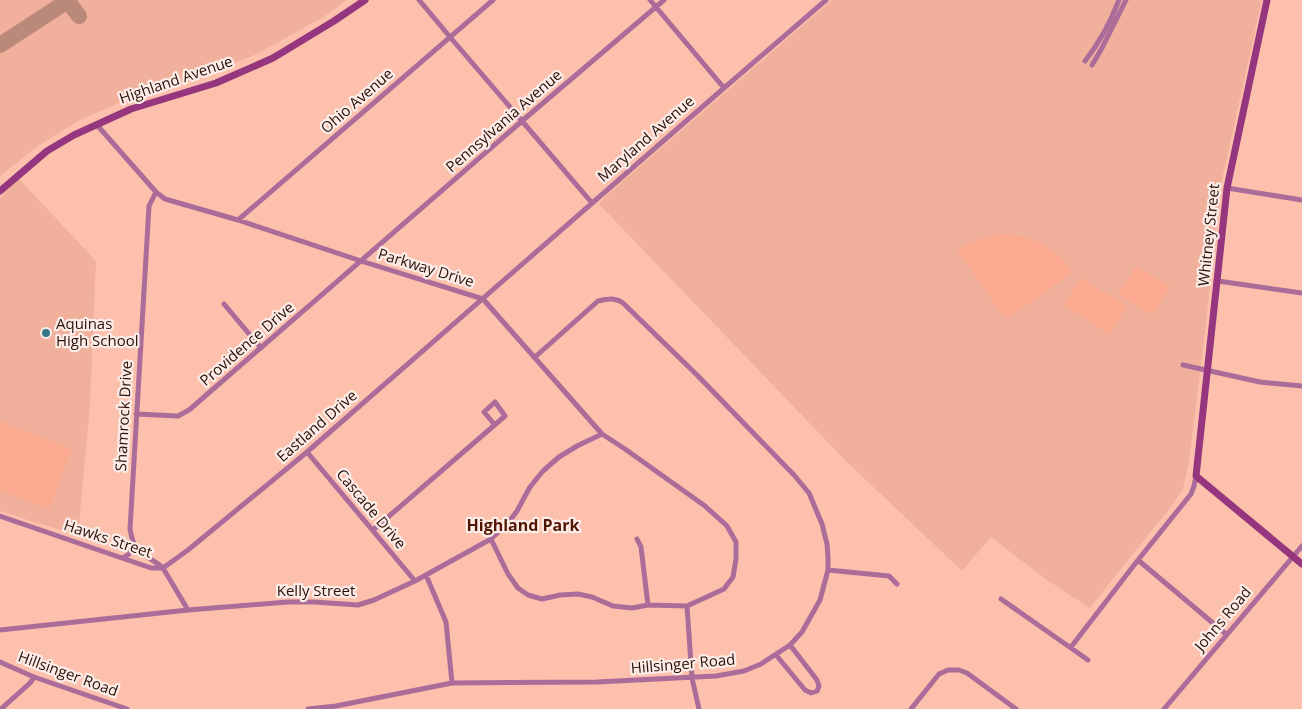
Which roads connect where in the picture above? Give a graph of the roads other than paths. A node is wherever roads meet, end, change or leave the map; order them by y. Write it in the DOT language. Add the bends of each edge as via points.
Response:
graph roads {
  1 [pos="365,0"];
  2 [pos="419,0"];
  3 [pos="493,0"];
  4 [pos="650,0"];
  5 [pos="664,0"];
  6 [pos="826,0"];
  7 [pos="1119,0"];
  8 [pos="1126,0"];
  9 [pos="1267,0"];
  10 [pos="656,7"];
  11 [pos="450,37"];
  12 [pos="1085,61"];
  13 [pos="1092,65"];
  14 [pos="724,88"];
  15 [pos="522,121"];
  16 [pos="97,125"];
  17 [pos="1227,188"];
  18 [pos="0,191"];
  19 [pos="156,192"];
  20 [pos="1302,200"];
  21 [pos="592,204"];
  22 [pos="238,220"];
  23 [pos="361,261"];
  24 [pos="1218,281"];
  25 [pos="1302,293"];
  26 [pos="483,299"];
  27 [pos="224,304"];
  28 [pos="261,348"];
  29 [pos="535,357"];
  30 [pos="1183,366"];
  31 [pos="1207,371"];
  32 [pos="1302,386"];
  33 [pos="136,414"];
  34 [pos="494,425"];
  35 [pos="602,434"];
  36 [pos="307,452"];
  37 [pos="1196,476"];
  38 [pos="0,516"];
  39 [pos="373,530"];
  40 [pos="491,539"];
  41 [pos="637,539"];
  42 [pos="134,544"];
  43 [pos="1302,546"];
  44 [pos="1293,556"];
  45 [pos="123,558"];
  46 [pos="1138,560"];
  47 [pos="1302,564"];
  48 [pos="163,568"];
  49 [pos="828,570"];
  50 [pos="426,575"];
  51 [pos="415,581"];
  52 [pos="897,584"];
  53 [pos="1001,599"];
  54 [pos="648,605"];
  55 [pos="687,606"];
  56 [pos="188,610"];
  57 [pos="0,630"];
  58 [pos="1226,634"];
  59 [pos="790,644"];
  60 [pos="1071,647"];
  61 [pos="776,655"];
  62 [pos="1088,660"];
  63 [pos="0,662"];
  64 [pos="34,677"];
  65 [pos="692,678"];
  66 [pos="452,682"];
  67 [pos="1,709"];
  68 [pos="127,709"];
  69 [pos="308,709"];
  70 [pos="699,709"];
  71 [pos="911,709"];
  72 [pos="1016,709"];
  73 [pos="1164,709"];
  1 -- 16 [label="street, Highland Avenue" via="273,58 216,82 131,109"];
  2 -- 11 [label="street"];
  3 -- 11 [label="street, Ohio Avenue"];
  4 -- 10 [label="street"];
  5 -- 10 [label="street, Pennsylvania Avenue"];
  6 -- 14 [label="street, Maryland Avenue"];
  7 -- 12 [label="street"];
  8 -- 13 [label="street"];
  9 -- 17 [label="street, Whitney Street"];
  10 -- 14 [label="street"];
  10 -- 15 [label="street, Pennsylvania Avenue"];
  11 -- 15 [label="street"];
  11 -- 22 [label="street, Ohio Avenue"];
  14 -- 21 [label="street, Maryland Avenue"];
  15 -- 21 [label="street"];
  15 -- 23 [label="street, Pennsylvania Avenue"];
  16 -- 18 [label="street, Highland Avenue" via="47,151"];
  16 -- 19 [label="street, Parkway Drive"];
  17 -- 20 [label="street"];
  17 -- 24 [label="street, Whitney Street"];
  19 -- 22 [label="street, Parkway Drive" via="165,199"];
  19 -- 33 [label="street, Shamrock Drive" via="149,206"];
  21 -- 26 [label="street, Maryland Avenue"];
  22 -- 23 [label="street, Parkway Drive"];
  23 -- 26 [label="street, Parkway Drive"];
  23 -- 28 [label="street, Providence Drive"];
  24 -- 25 [label="street"];
  24 -- 31 [label="street, Whitney Street"];
  26 -- 29 [label="street, Parkway Drive"];
  26 -- 36 [label="street, Eastland Drive"];
  27 -- 28 [label="street"];
  28 -- 33 [label="street, Providence Drive" via="178,416"];
  29 -- 35 [label="street, Parkway Drive"];
  29 -- 49 [label="street, Hillsinger Road" via="598,301 610,298 623,303 809,493 827,544"];
  30 -- 31 [label="street"];
  31 -- 32 [label="street" via="1260,382"];
  31 -- 37 [label="street, Whitney Street"];
  33 -- 42 [label="street, Shamrock Drive" via="130,529"];
  34 -- 39 [label="street"];
  35 -- 40 [label="street, Kelly Street" via="559,457 543,471 508,523"];
  35 -- 55 [label="street, Parkway Drive" via="706,506 727,526 736,542 732,577 724,589"];
  36 -- 39 [label="street, Cascade Drive"];
  36 -- 48 [label="street, Eastland Drive"];
  37 -- 44 [label="street"];
  37 -- 46 [label="street" via="1191,494"];
  38 -- 45 [label="street, Hawks Street"];
  39 -- 51 [label="street, Cascade Drive"];
  40 -- 50 [label="street, Kelly Street"];
  40 -- 54 [label="street" via="508,574 528,596 542,599 578,594 613,606 632,608"];
  41 -- 54 [label="street" via="642,547"];
  42 -- 45 [label="street"];
  42 -- 48 [label="street"];
  43 -- 44 [label="street, Johns Road"];
  44 -- 47 [label="street"];
  44 -- 58 [label="street, Johns Road"];
  45 -- 48 [label="street, Hawks Street" via="150,568"];
  46 -- 58 [label="street"];
  46 -- 60 [label="street"];
  48 -- 56 [label="street, Hawks Street"];
  49 -- 52 [label="street" via="889,576"];
  49 -- 59 [label="street, Hillsinger Road" via="820,600 802,632"];
  50 -- 51 [label="street, Kelly Street"];
  50 -- 66 [label="street" via="446,622"];
  51 -- 56 [label="street, Kelly Street" via="358,605 288,602"];
  53 -- 60 [label="street"];
  54 -- 55 [label="street"];
  55 -- 65 [label="street"];
  56 -- 57 [label="street, Kelly Street"];
  58 -- 73 [label="street, Johns Road"];
  59 -- 61 [label="street, Hillsinger Road"];
  59 -- 61 [label="street" via="817,680 817,691 805,690"];
  60 -- 62 [label="street"];
  61 -- 65 [label="street, Hillsinger Road" via="744,671"];
  63 -- 64 [label="street, Hillsinger Road"];
  64 -- 67 [label="street"];
  64 -- 68 [label="street, Hillsinger Road"];
  65 -- 66 [label="street, Hillsinger Road"];
  65 -- 70 [label="street"];
  66 -- 69 [label="street, Hillsinger Road"];
  71 -- 72 [label="street" via="939,674 948,670 967,673"];
}
